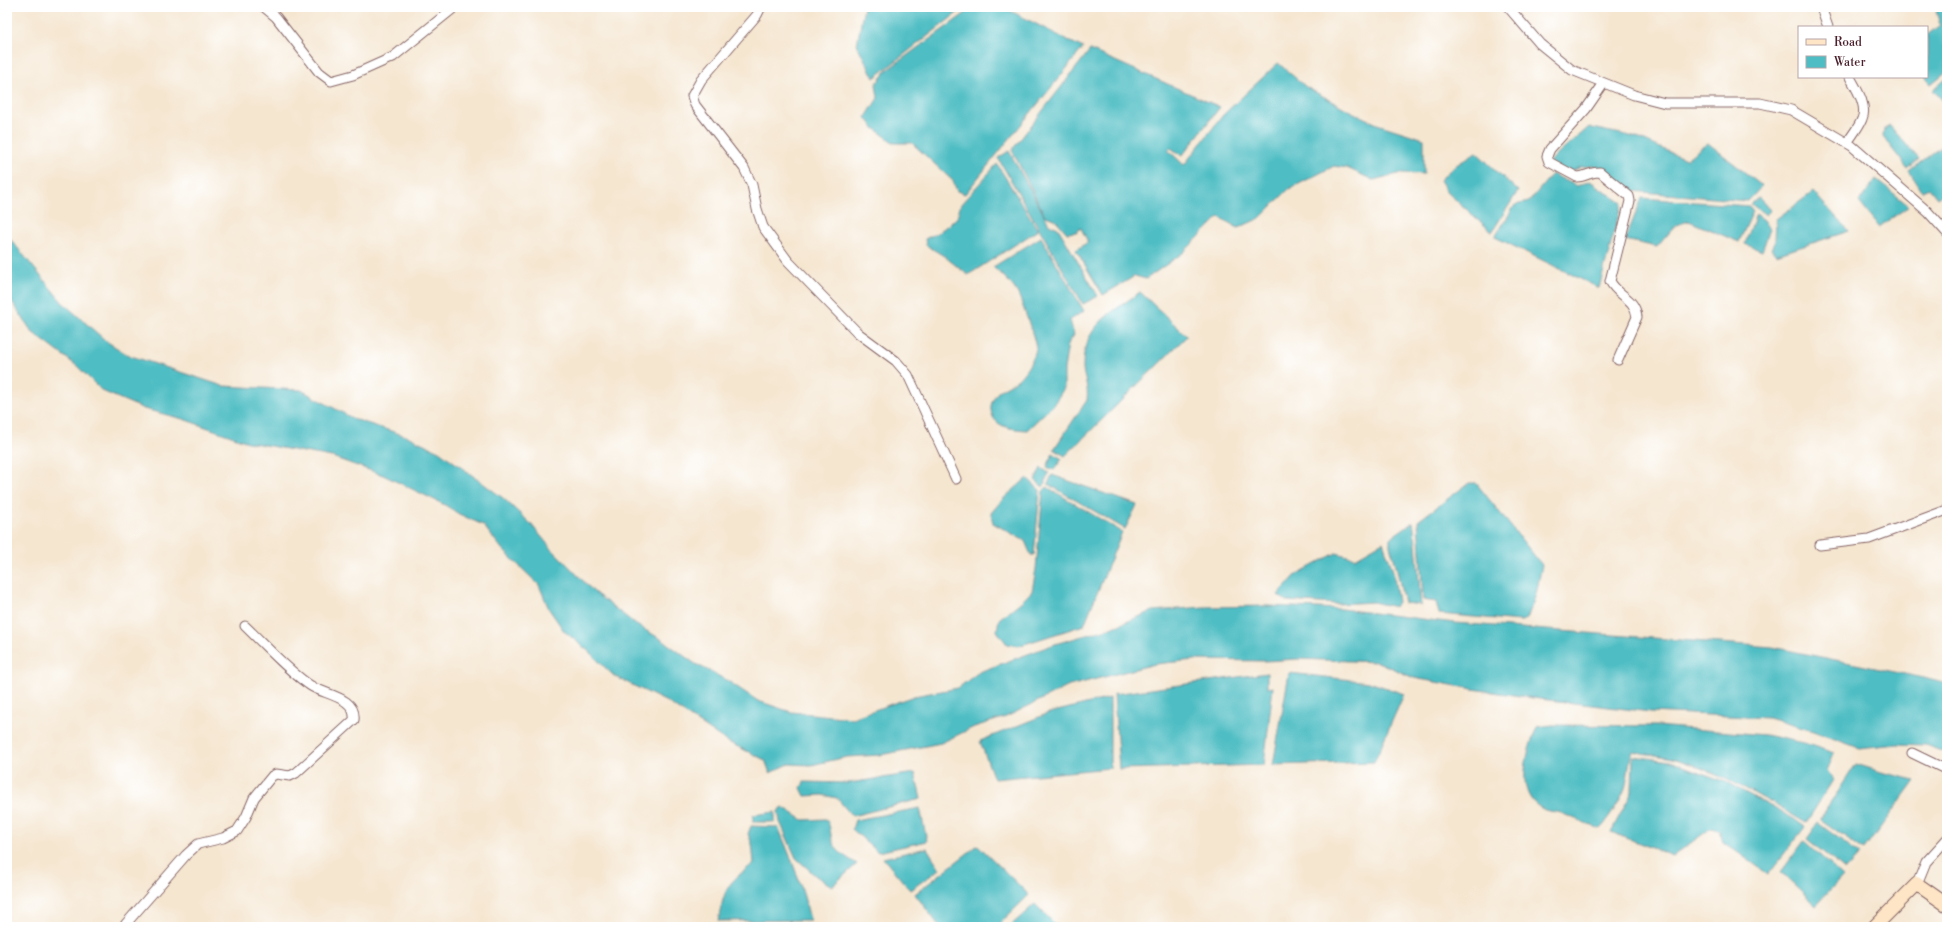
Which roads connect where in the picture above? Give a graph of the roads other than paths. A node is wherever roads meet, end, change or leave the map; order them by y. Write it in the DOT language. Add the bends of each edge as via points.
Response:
graph roads {
  1 [pos="264,7"];
  2 [pos="455,7"];
  3 [pos="761,7"];
  4 [pos="1508,7"];
  5 [pos="1821,7"];
  6 [pos="1828,26"];
  7 [pos="1850,78"];
  8 [pos="1604,83"];
  9 [pos="1847,143"];
  10 [pos="1947,233"];
  11 [pos="1618,360"];
  12 [pos="956,479"];
  13 [pos="1947,510"];
  14 [pos="1820,545"];
  15 [pos="244,626"];
  16 [pos="1912,753"];
  17 [pos="1947,770"];
  18 [pos="1947,839"];
  19 [pos="1917,884"];
  20 [pos="1947,905"];
  21 [pos="123,927"];
  22 [pos="1874,927"];
  1 -- 2 [label="street" via="276,17 319,72 331,81 393,57"];
  3 -- 12 [label="street" via="701,80 692,96 695,105 744,168 752,185 764,227 788,261 858,333 896,361 908,375"];
  4 -- 8 [label="street" via="1540,44 1572,70"];
  5 -- 6 [label="street"];
  7 -- 9 [label="street" via="1864,111"];
  8 -- 9 [label="street" via="1634,95 1665,103 1760,103 1791,110"];
  8 -- 11 [label="street" via="1547,156 1549,162 1578,177 1600,172 1629,196 1630,201 1610,281 1613,287 1632,302 1637,317"];
  9 -- 10 [label="street" via="1894,181"];
  13 -- 14 [label="street" via="1869,539"];
  15 -- 21 [label="street" via="311,686 342,699 352,709 354,720 296,773 290,776 272,776 254,798 237,831 223,838 198,844 186,854"];
  16 -- 17 [label="street"];
  18 -- 19 [label="street" via="1926,862"];
  19 -- 20 [label="street"];
  19 -- 22 [label="street"];
}
